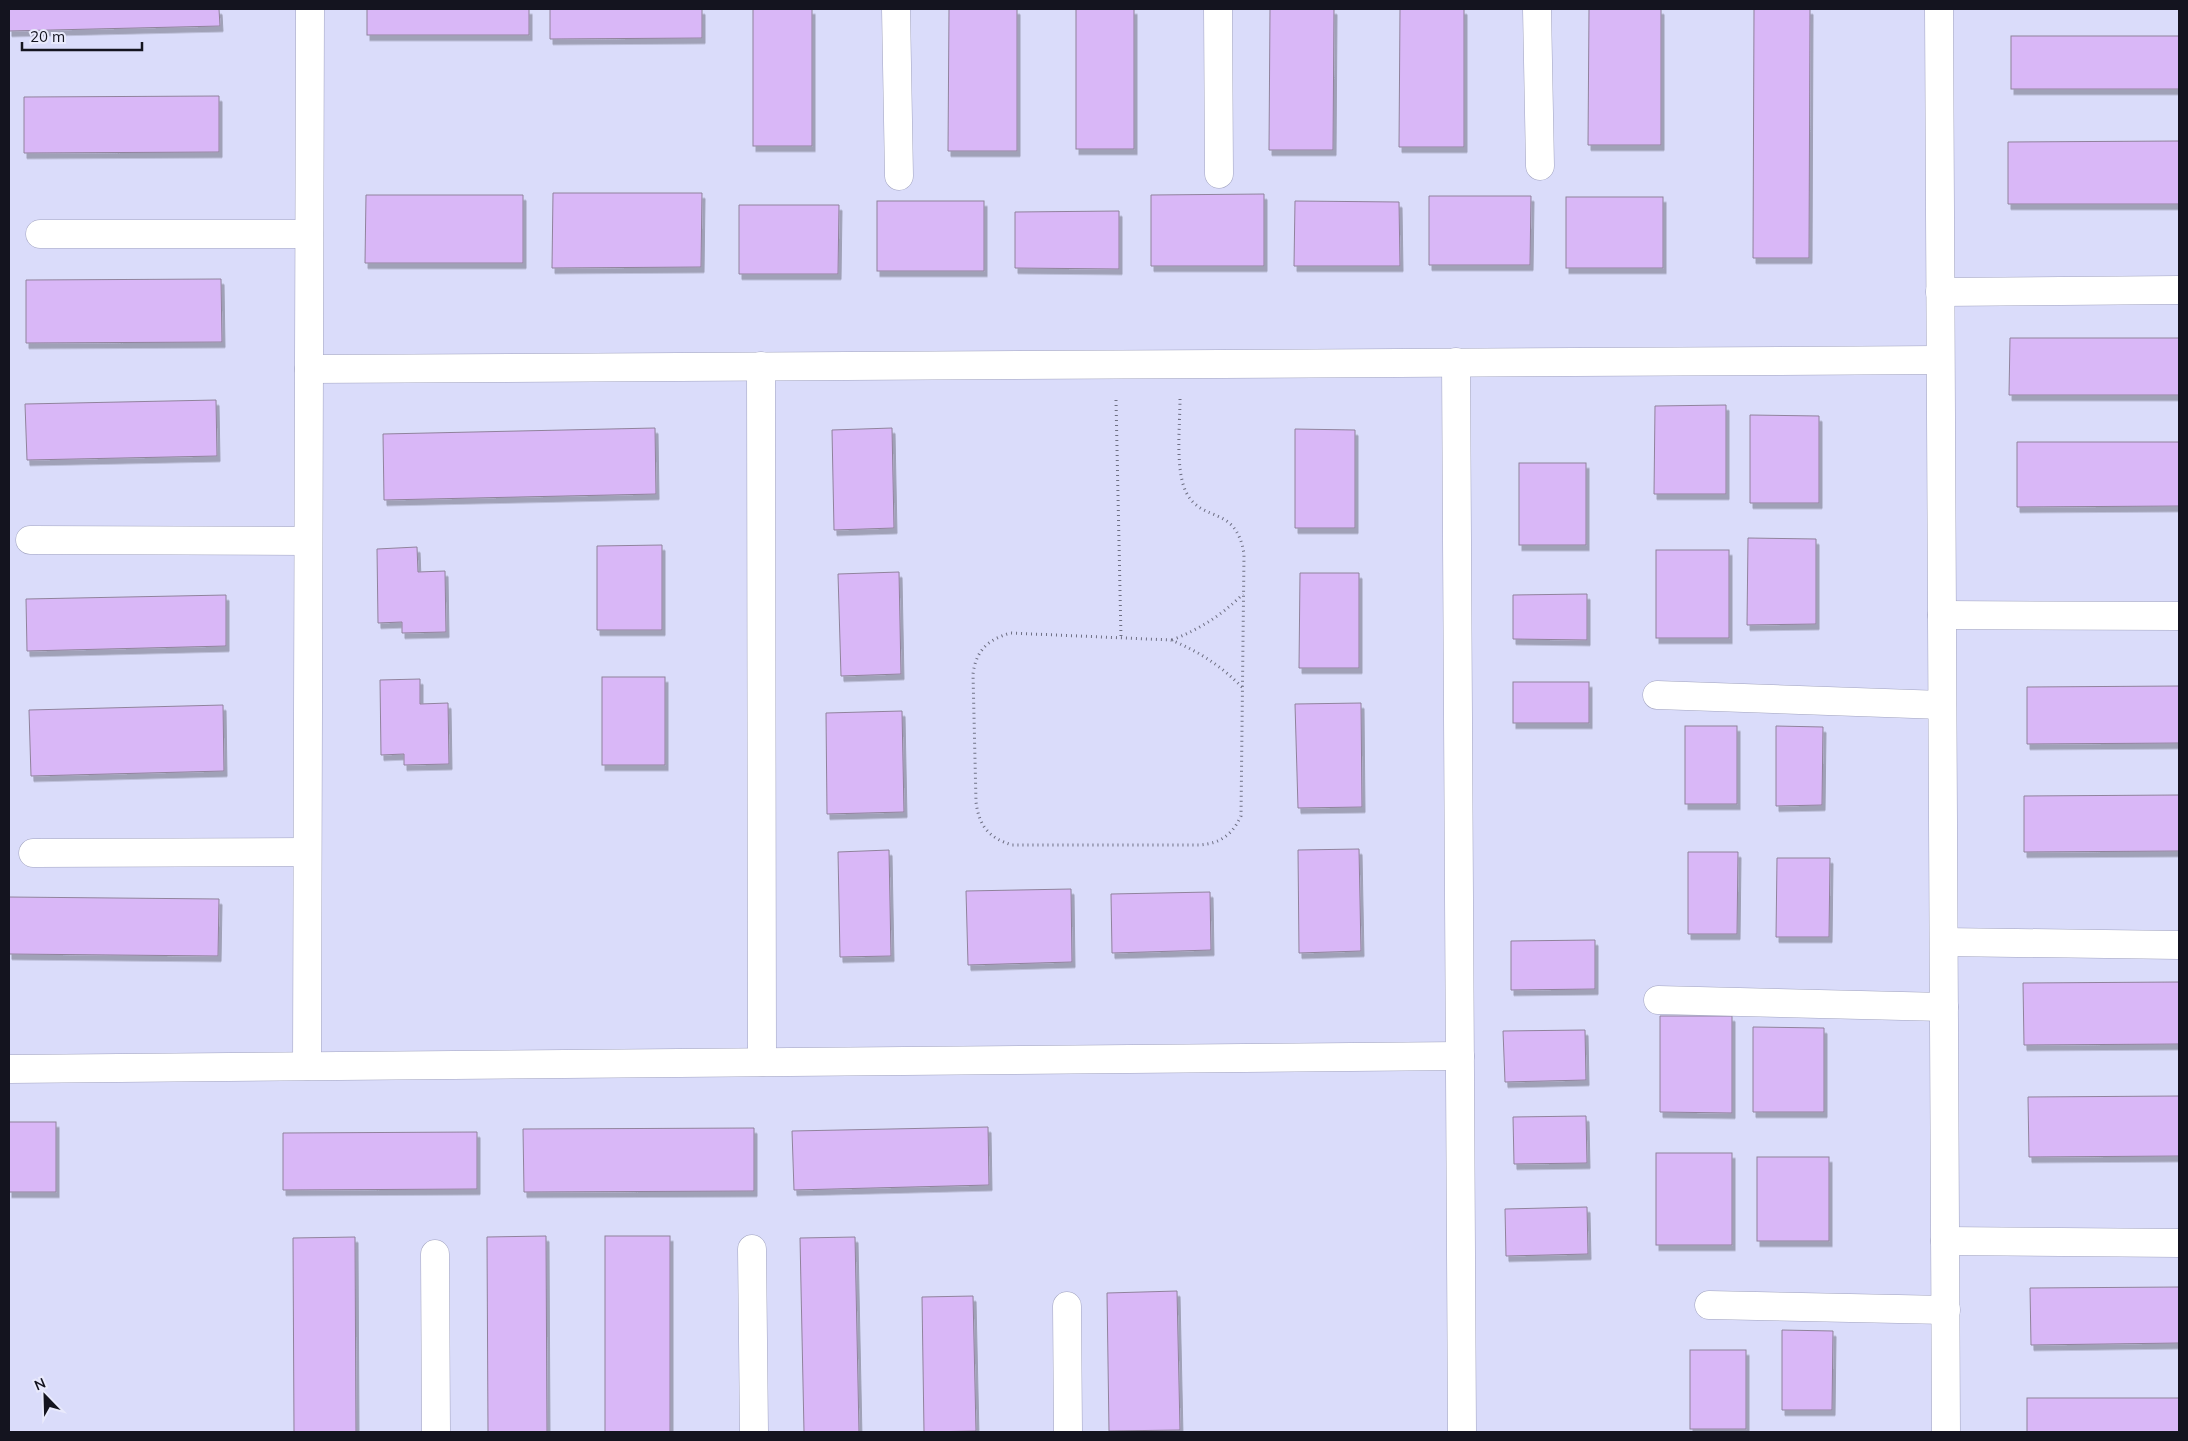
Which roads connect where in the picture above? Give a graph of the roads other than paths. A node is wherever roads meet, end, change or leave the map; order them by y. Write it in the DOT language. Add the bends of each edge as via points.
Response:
graph roads {
  1 [pos="310,9"];
  2 [pos="896,9"];
  3 [pos="1218,9"];
  4 [pos="1538,9"];
  5 [pos="1939,9"];
  6 [pos="1540,166"];
  7 [pos="1219,174"];
  8 [pos="899,176"];
  9 [pos="40,234"];
  10 [pos="309,234"];
  11 [pos="2179,290"];
  12 [pos="1940,292"];
  13 [pos="1939,360"];
  14 [pos="1456,362"];
  15 [pos="761,366"];
  16 [pos="309,369"];
  17 [pos="30,540"];
  18 [pos="308,541"];
  19 [pos="1942,615"];
  20 [pos="2179,616"];
  21 [pos="1656,695"];
  22 [pos="1942,705"];
  23 [pos="307,852"];
  24 [pos="33,853"];
  25 [pos="1944,942"];
  26 [pos="2179,945"];
  27 [pos="1658,1000"];
  28 [pos="1944,1007"];
  29 [pos="1460,1056"];
  30 [pos="762,1062"];
  31 [pos="307,1066"];
  32 [pos="9,1069"];
  33 [pos="1945,1241"];
  34 [pos="2179,1243"];
  35 [pos="752,1249"];
  36 [pos="435,1254"];
  37 [pos="1709,1305"];
  38 [pos="1067,1306"];
  39 [pos="1946,1310"];
  40 [pos="436,1432"];
  41 [pos="754,1432"];
  42 [pos="1068,1432"];
  43 [pos="1462,1432"];
  44 [pos="1946,1432"];
  1 -- 10 [label="street"];
  2 -- 8 [label="street"];
  3 -- 7 [label="street"];
  4 -- 6 [label="street"];
  5 -- 12 [label="street"];
  9 -- 10 [label="street"];
  10 -- 16 [label="street"];
  11 -- 12 [label="street"];
  12 -- 13 [label="street"];
  13 -- 14 [label="street"];
  13 -- 19 [label="street"];
  14 -- 15 [label="street"];
  14 -- 29 [label="street"];
  15 -- 16 [label="street"];
  15 -- 30 [label="street"];
  16 -- 18 [label="street"];
  17 -- 18 [label="street"];
  18 -- 23 [label="street"];
  19 -- 20 [label="street"];
  19 -- 22 [label="street"];
  21 -- 22 [label="street"];
  22 -- 25 [label="street"];
  23 -- 24 [label="street"];
  23 -- 31 [label="street"];
  25 -- 26 [label="street"];
  25 -- 28 [label="street"];
  27 -- 28 [label="street"];
  28 -- 33 [label="street"];
  29 -- 30 [label="street"];
  29 -- 43 [label="street"];
  30 -- 31 [label="street"];
  31 -- 32 [label="street"];
  33 -- 34 [label="street"];
  33 -- 39 [label="street"];
  35 -- 41 [label="street"];
  36 -- 40 [label="street"];
  37 -- 39 [label="street"];
  38 -- 42 [label="street"];
  39 -- 44 [label="street"];
}
